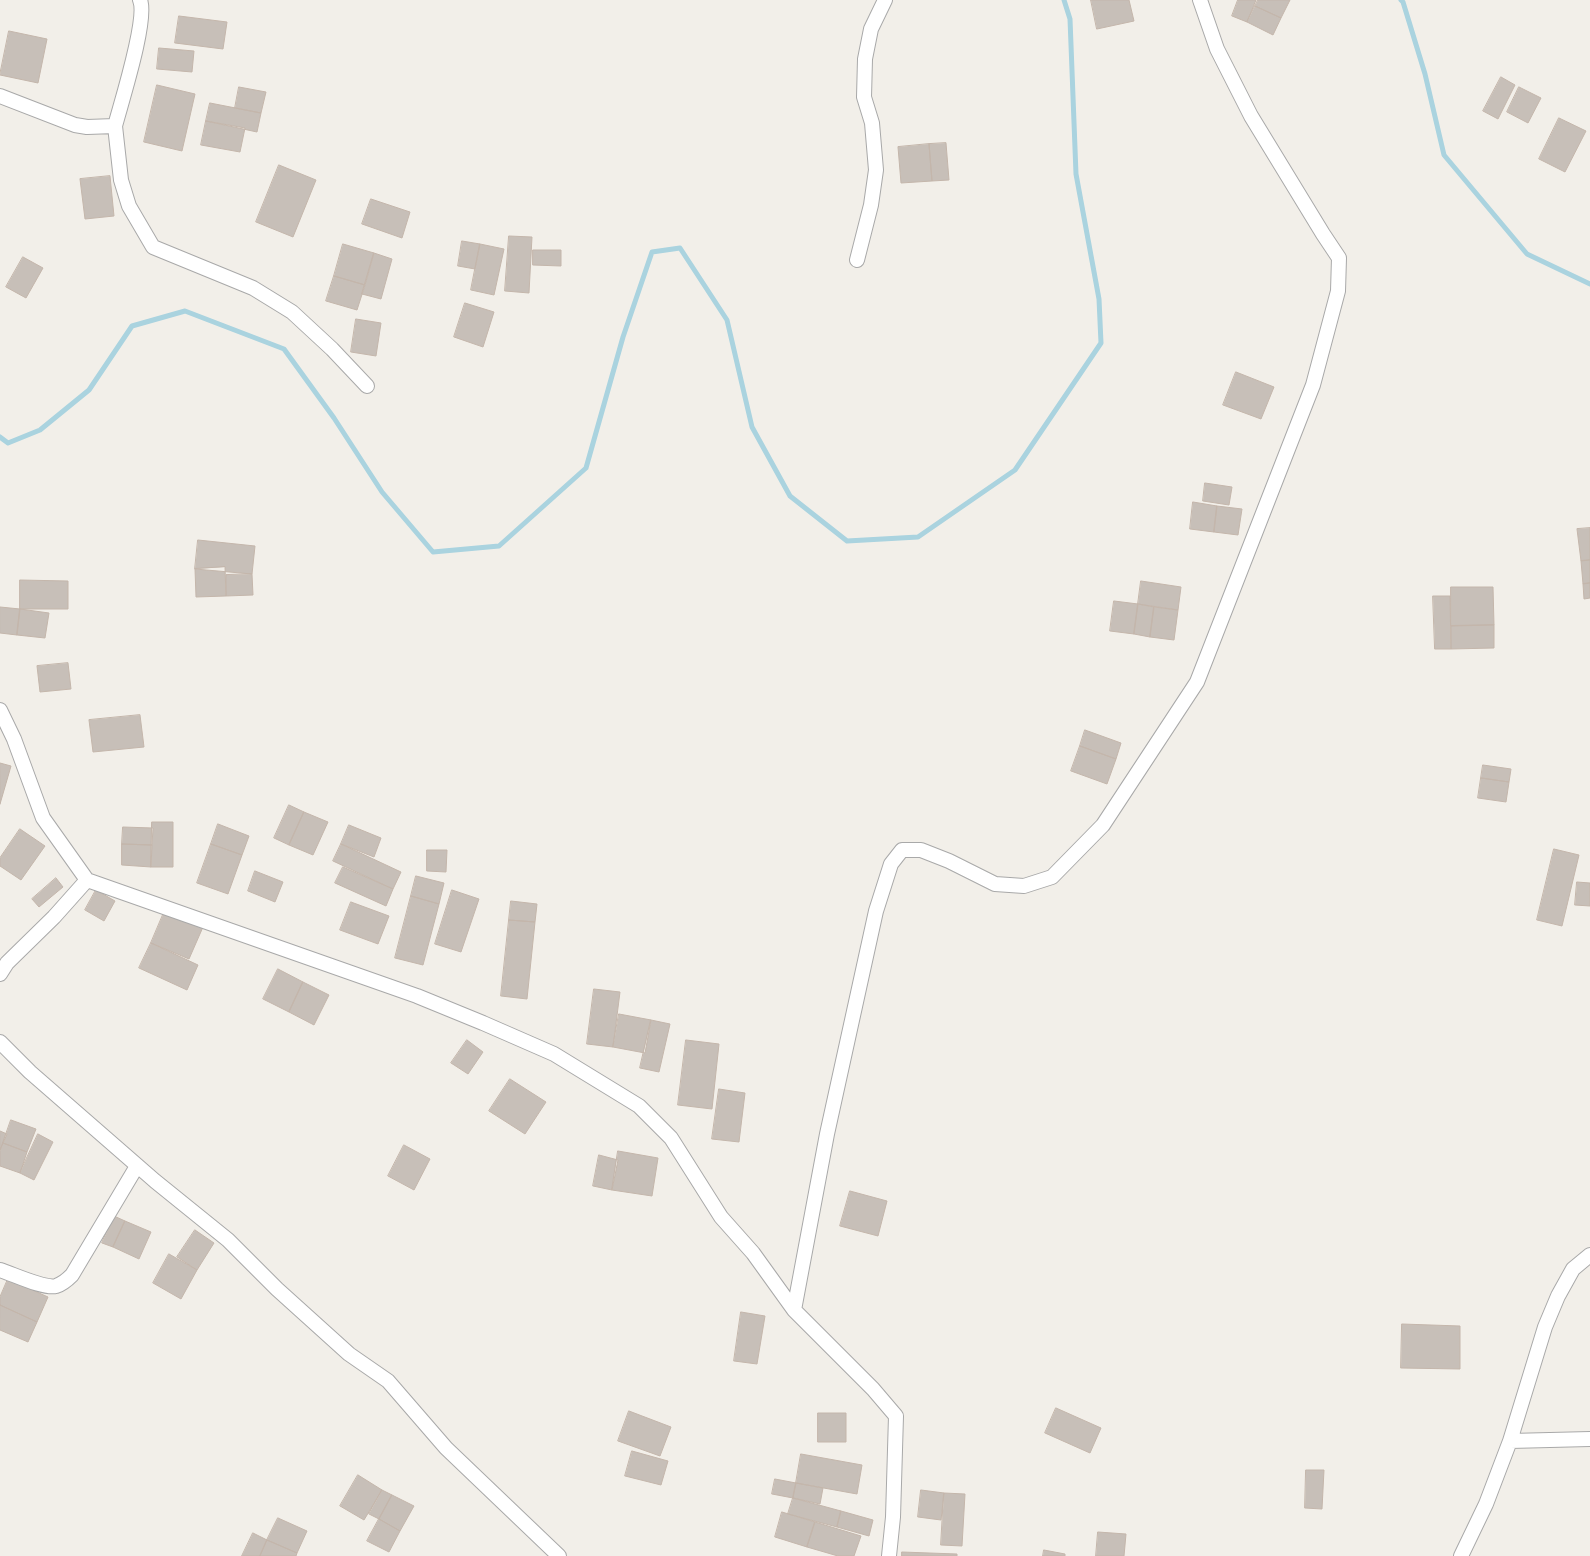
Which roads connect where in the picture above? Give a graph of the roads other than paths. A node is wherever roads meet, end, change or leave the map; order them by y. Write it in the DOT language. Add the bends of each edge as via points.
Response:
graph roads {
  1 [pos="140,0"];
  2 [pos="885,0"];
  3 [pos="1200,0"];
  4 [pos="0,96"];
  5 [pos="115,126"];
  6 [pos="857,260"];
  7 [pos="367,386"];
  8 [pos="0,710"];
  9 [pos="87,880"];
  10 [pos="0,974"];
  11 [pos="0,1042"];
  12 [pos="137,1166"];
  13 [pos="1590,1255"];
  14 [pos="0,1270"];
  15 [pos="794,1310"];
  16 [pos="1590,1438"];
  17 [pos="1510,1441"];
  18 [pos="559,1556"];
  19 [pos="889,1556"];
  20 [pos="1461,1556"];
  1 -- 5 [label="street" via="140,28"];
  2 -- 6 [label="street" via="871,29 865,60 864,97 872,123 876,170"];
  3 -- 15 [label="street" via="1217,49 1250,116 1339,258 1338,291 1314,385 1197,682 1103,825 1052,877 1024,886 995,884 921,850 902,850 891,864 876,911 827,1134"];
  4 -- 5 [label="street" via="75,124"];
  5 -- 7 [label="street" via="121,180 129,206 153,246 253,288 292,312"];
  8 -- 9 [label="street" via="43,818"];
  9 -- 10 [label="street"];
  9 -- 15 [label="street" via="417,996 554,1054 639,1106 671,1138 721,1217 753,1253"];
  11 -- 12 [label="street"];
  12 -- 14 [label="street" via="72,1275 65,1281 55,1286 43,1285"];
  12 -- 18 [label="street" via="228,1240 348,1354 388,1381 446,1448"];
  13 -- 17 [label="street" via="1574,1269 1558,1296 1545,1327"];
  15 -- 19 [label="street" via="896,1416"];
  16 -- 17 [label="street"];
  17 -- 20 [label="street" via="1486,1504"];
}
